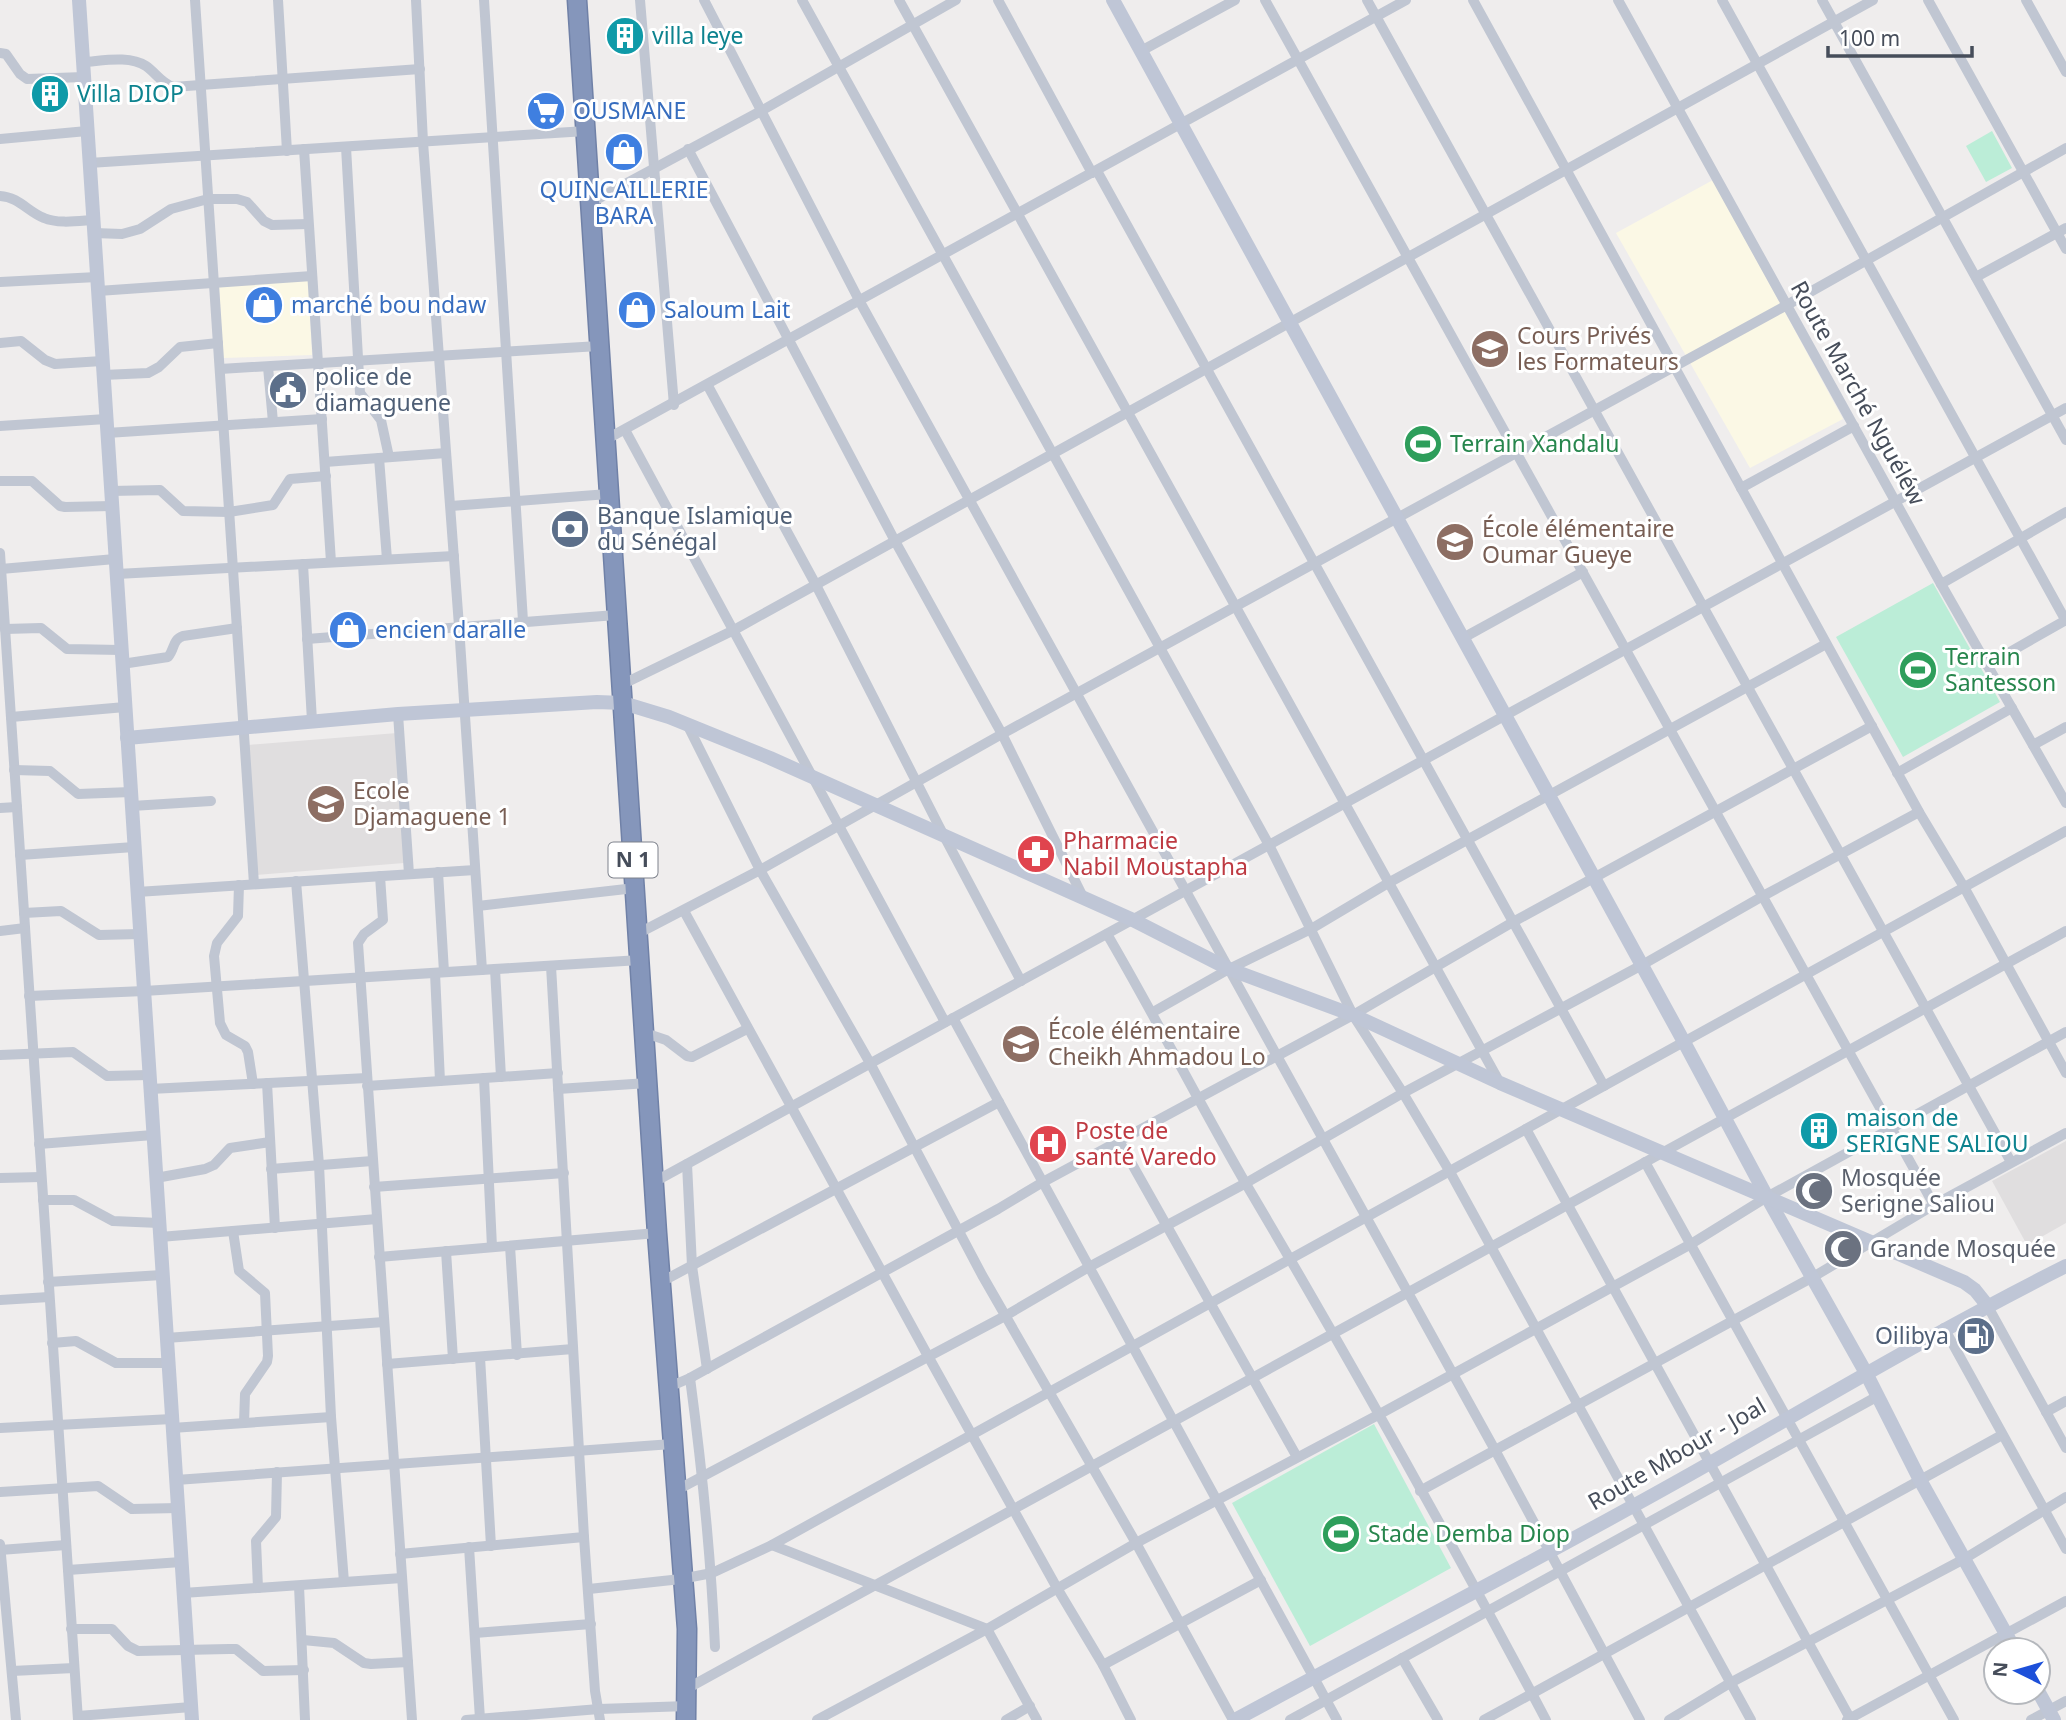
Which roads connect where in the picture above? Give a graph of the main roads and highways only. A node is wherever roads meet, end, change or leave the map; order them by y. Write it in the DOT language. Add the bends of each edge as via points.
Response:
graph roads {
  1 [pos="79,0"];
  2 [pos="577,0"];
  3 [pos="1113,0"];
  4 [pos="622,694"];
  5 [pos="127,738"];
  6 [pos="1767,1198"];
  7 [pos="2066,1266"];
  8 [pos="1987,1305"];
  9 [pos="1866,1373"];
  10 [pos="2008,1636"];
  11 [pos="687,1705"];
  12 [pos="191,1714"];
  13 [pos="1234,1720"];
  1 -- 5 [label="main road"];
  2 -- 4 [label="highway, N 1"];
  3 -- 6 [label="main road"];
  4 -- 5 [label="main road" via="597,702"];
  4 -- 6 [label="main road" via="1083,897 1229,969 1353,1015"];
  4 -- 11 [label="highway, N 1" via="687,1629"];
  5 -- 12 [label="main road"];
  6 -- 8 [label="main road" via="1964,1282"];
  6 -- 9 [label="main road"];
  7 -- 8 [label="main road, Route Mbour - Joal"];
  8 -- 9 [label="main road, Route Mbour - Joal"];
  9 -- 10 [label="main road"];
  9 -- 13 [label="main road, Route Mbour - Joal" via="1550,1552"];
}
